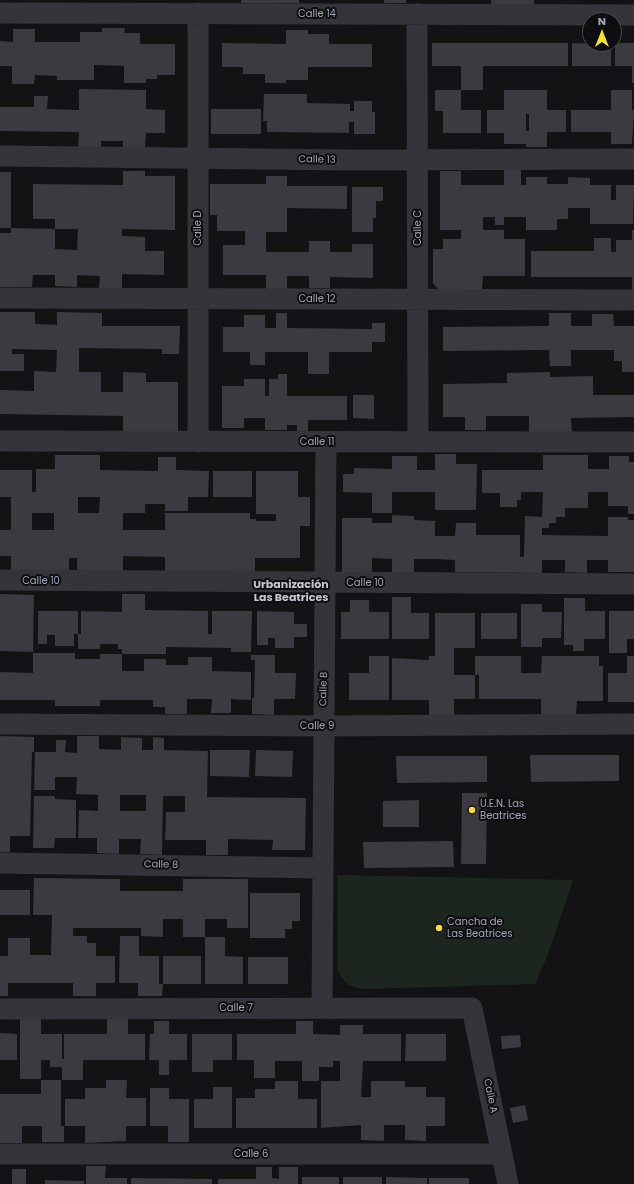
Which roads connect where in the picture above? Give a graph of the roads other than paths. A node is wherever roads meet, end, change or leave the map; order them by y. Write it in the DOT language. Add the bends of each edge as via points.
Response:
graph roads {
  1 [pos="0,13"];
  2 [pos="198,13"];
  3 [pos="417,14"];
  4 [pos="634,15"];
  5 [pos="0,156"];
  6 [pos="198,158"];
  7 [pos="634,159"];
  8 [pos="417,160"];
  9 [pos="0,298"];
  10 [pos="198,299"];
  11 [pos="418,299"];
  12 [pos="634,300"];
  13 [pos="0,441"];
  14 [pos="198,442"];
  15 [pos="326,442"];
  16 [pos="418,442"];
  17 [pos="634,442"];
  18 [pos="0,580"];
  19 [pos="324,583"];
  20 [pos="634,584"];
  21 [pos="0,724"];
  22 [pos="634,724"];
  23 [pos="323,726"];
  24 [pos="0,863"];
  25 [pos="322,868"];
  26 [pos="322,1008"];
  27 [pos="472,1008"];
  28 [pos="0,1009"];
  29 [pos="0,1154"];
  30 [pos="502,1154"];
  31 [pos="508,1184"];
  1 -- 2 [label="street, Calle 14"];
  2 -- 3 [label="street, Calle 14"];
  2 -- 6 [label="street, Calle D"];
  3 -- 4 [label="street, Calle 14"];
  3 -- 8 [label="street, Calle C"];
  5 -- 6 [label="street, Calle 13"];
  6 -- 8 [label="street, Calle 13"];
  6 -- 10 [label="street, Calle D"];
  7 -- 8 [label="street, Calle 13"];
  8 -- 11 [label="street, Calle C"];
  9 -- 10 [label="street, Calle 12"];
  10 -- 11 [label="street, Calle 12"];
  10 -- 14 [label="street, Calle D"];
  11 -- 12 [label="street, Calle 12"];
  11 -- 16 [label="street, Calle C"];
  13 -- 14 [label="street, Calle 11"];
  14 -- 15 [label="street, Calle 11"];
  15 -- 16 [label="street, Calle 11"];
  15 -- 19 [label="street, Calle B"];
  16 -- 17 [label="street, Calle 11"];
  18 -- 19 [label="street, Calle 10"];
  19 -- 20 [label="street, Calle 10"];
  19 -- 23 [label="street, Calle B"];
  21 -- 23 [label="street, Calle 9"];
  22 -- 23 [label="street, Calle 9"];
  23 -- 25 [label="street, Calle B"];
  24 -- 25 [label="street, Calle 8"];
  25 -- 26 [label="street, Calle B"];
  26 -- 27 [label="street, Calle 7"];
  26 -- 28 [label="street, Calle 7"];
  27 -- 30 [label="street, Calle A"];
  29 -- 30 [label="street, Calle 6"];
  30 -- 31 [label="street, Calle A"];
}
